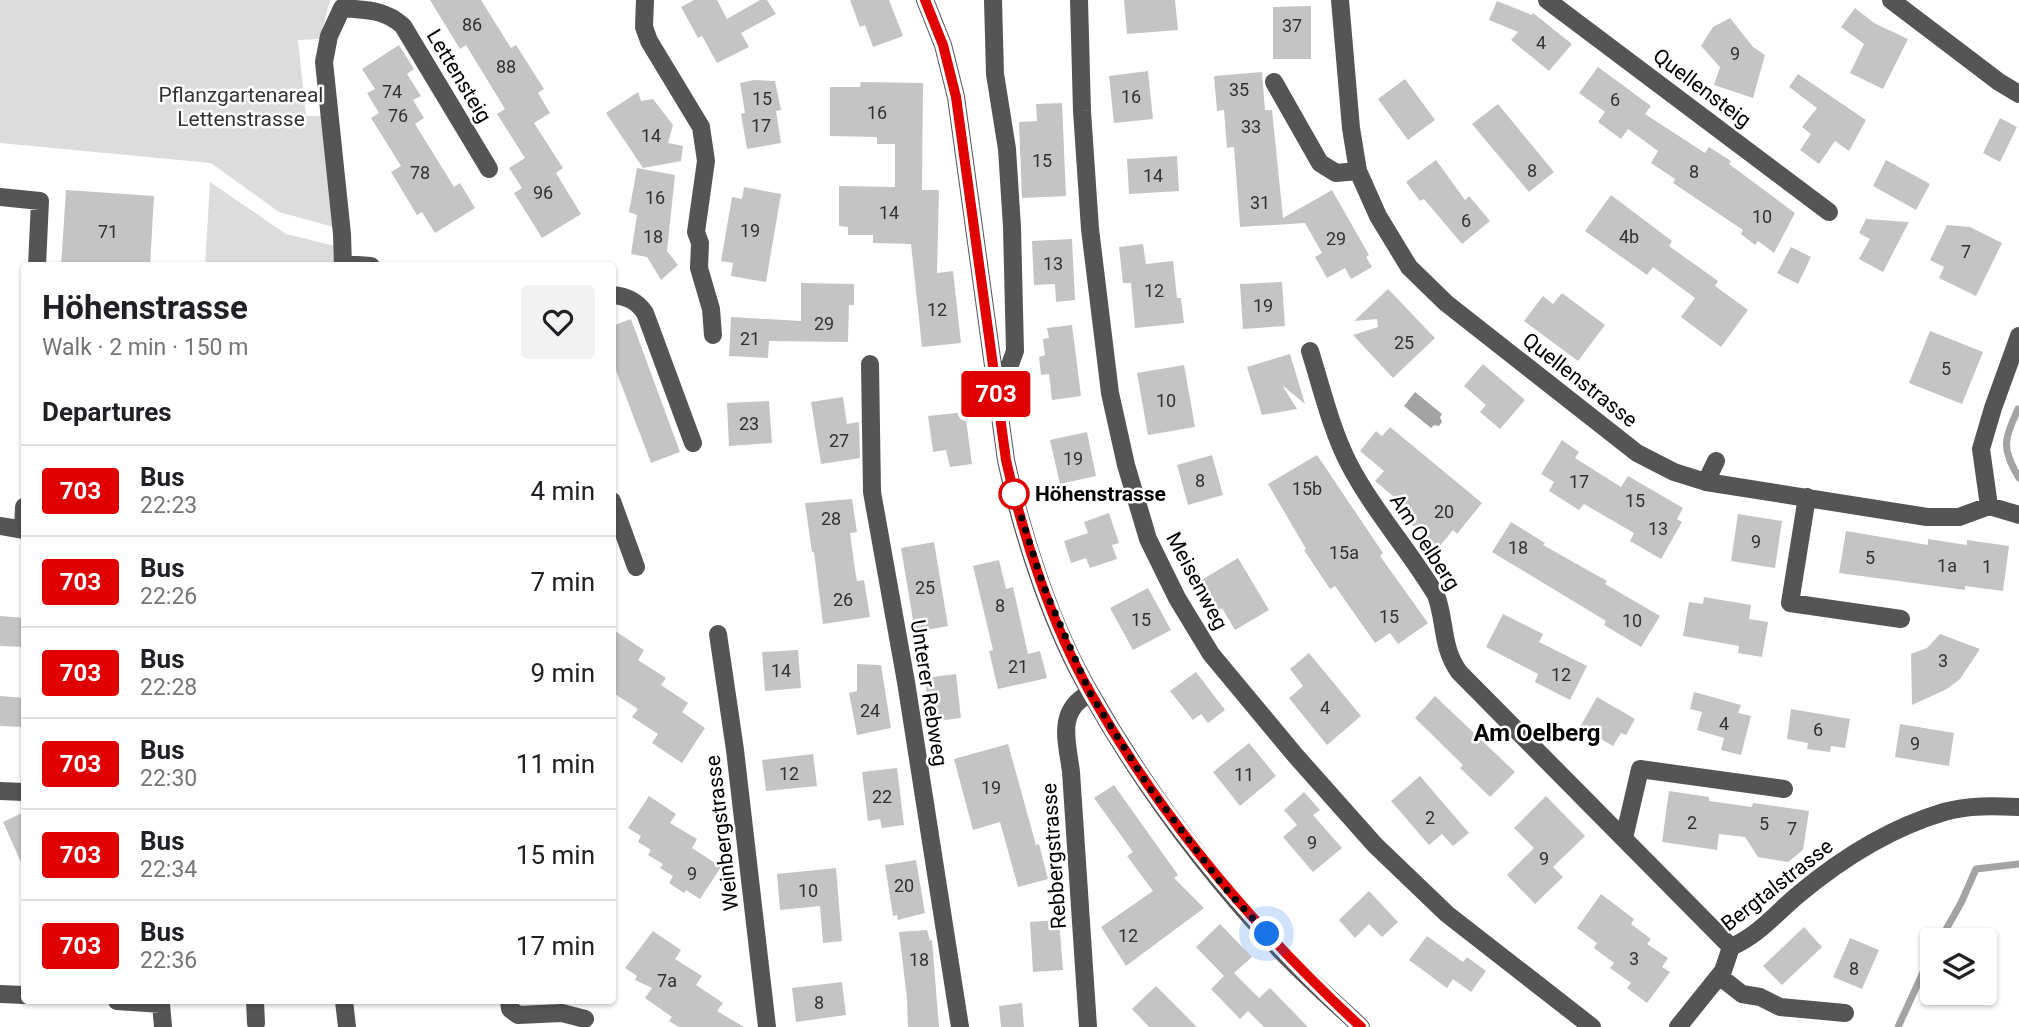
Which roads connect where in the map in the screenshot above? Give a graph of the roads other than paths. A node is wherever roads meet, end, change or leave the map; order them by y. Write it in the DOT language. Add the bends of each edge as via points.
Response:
graph roads {
  1 [pos="645,0"];
  2 [pos="925,0"];
  3 [pos="993,0"];
  4 [pos="1079,0"];
  5 [pos="1340,0"];
  6 [pos="1547,0"];
  7 [pos="1891,0"];
  8 [pos="1273,82"];
  9 [pos="2019,94"];
  10 [pos="489,169"];
  11 [pos="1358,171"];
  12 [pos="0,197"];
  13 [pos="1829,212"];
  14 [pos="37,262"];
  15 [pos="343,262"];
  16 [pos="616,295"];
  17 [pos="713,335"];
  18 [pos="2019,336"];
  19 [pos="1310,351"];
  20 [pos="870,364"];
  21 [pos="994,382"];
  22 [pos="694,443"];
  23 [pos="1716,461"];
  24 [pos="1706,482"];
  25 [pos="1807,497"];
  26 [pos="1989,506"];
  27 [pos="616,512"];
  28 [pos="2019,515"];
  29 [pos="0,526"];
  30 [pos="21,530"];
  31 [pos="636,567"];
  32 [pos="1901,620"];
  33 [pos="718,634"];
  34 [pos="1090,693"];
  35 [pos="1784,789"];
  36 [pos="0,791"];
  37 [pos="21,792"];
  38 [pos="2019,807"];
  39 [pos="1624,838"];
  40 [pos="1731,947"];
  41 [pos="1719,976"];
  42 [pos="0,994"];
  43 [pos="21,995"];
  44 [pos="161,1004"];
  45 [pos="255,1004"];
  46 [pos="344,1004"];
  47 [pos="509,1004"];
  48 [pos="1845,1013"];
  49 [pos="584,1016"];
  50 [pos="256,1023"];
  51 [pos="163,1027"];
  52 [pos="347,1027"];
  53 [pos="767,1027"];
  54 [pos="960,1027"];
  55 [pos="1088,1027"];
  56 [pos="1361,1027"];
  57 [pos="1591,1027"];
  58 [pos="1678,1027"];
  1 -- 17 [label="street" via="644,27 649,41 701,127 706,161 696,232"];
  2 -- 21 [label="street" via="956,97"];
  3 -- 21 [label="street" via="995,74 1007,149 1015,351 1009,370"];
  4 -- 57 [label="street, Meisenweg" via="1090,229 1110,393 1148,539 1177,598 1211,654 1375,845 1447,914"];
  5 -- 11 [label="street, Quellenstrasse"];
  6 -- 13 [label="street, Quellensteig"];
  7 -- 9 [label="street"];
  8 -- 11 [label="street" via="1320,163 1336,173"];
  10 -- 15 [label="street, Lettensteig" via="403,26 379,12 342,8 324,62"];
  11 -- 24 [label="street, Quellenstrasse" via="1409,267 1446,303 1637,453"];
  12 -- 14 [label="street" via="40,201"];
  16 -- 22 [label="street" via="638,303 645,313"];
  18 -- 26 [label="street" via="1981,449"];
  19 -- 39 [label="street, Am Oelberg" via="1349,464 1436,594 1450,659"];
  20 -- 54 [label="street, Unterer Rebweg" via="872,492"];
  21 -- 34 [label="street" via="1021,519 1043,585"];
  23 -- 24 [label="street"];
  24 -- 25 [label="street, Quellenstrasse"];
  25 -- 26 [label="street, Quellenstrasse" via="1937,517 1959,517"];
  25 -- 32 [label="street" via="1790,603"];
  26 -- 28 [label="street"];
  27 -- 31 [label="street"];
  29 -- 30 [label="street"];
  33 -- 53 [label="street, Weinbergstrasse"];
  34 -- 55 [label="street, Rebbergstrasse" via="1066,718"];
  34 -- 56 [label="street" via="1149,787 1224,887"];
  35 -- 39 [label="street" via="1640,769"];
  36 -- 37 [label="street"];
  38 -- 40 [label="street, Bergtalstrasse" via="1946,812 1890,833 1852,855 1798,894 1759,932"];
  39 -- 40 [label="street, Am Oelberg"];
  40 -- 41 [label="street, Bergtalstrasse"];
  41 -- 48 [label="street" via="1742,994 1780,1007"];
  41 -- 58 [label="street, Bergtalstrasse"];
  42 -- 43 [label="street"];
  44 -- 51 [label="street"];
  45 -- 50 [label="street"];
  46 -- 52 [label="street"];
  47 -- 49 [label="street" via="518,1015"];
}
